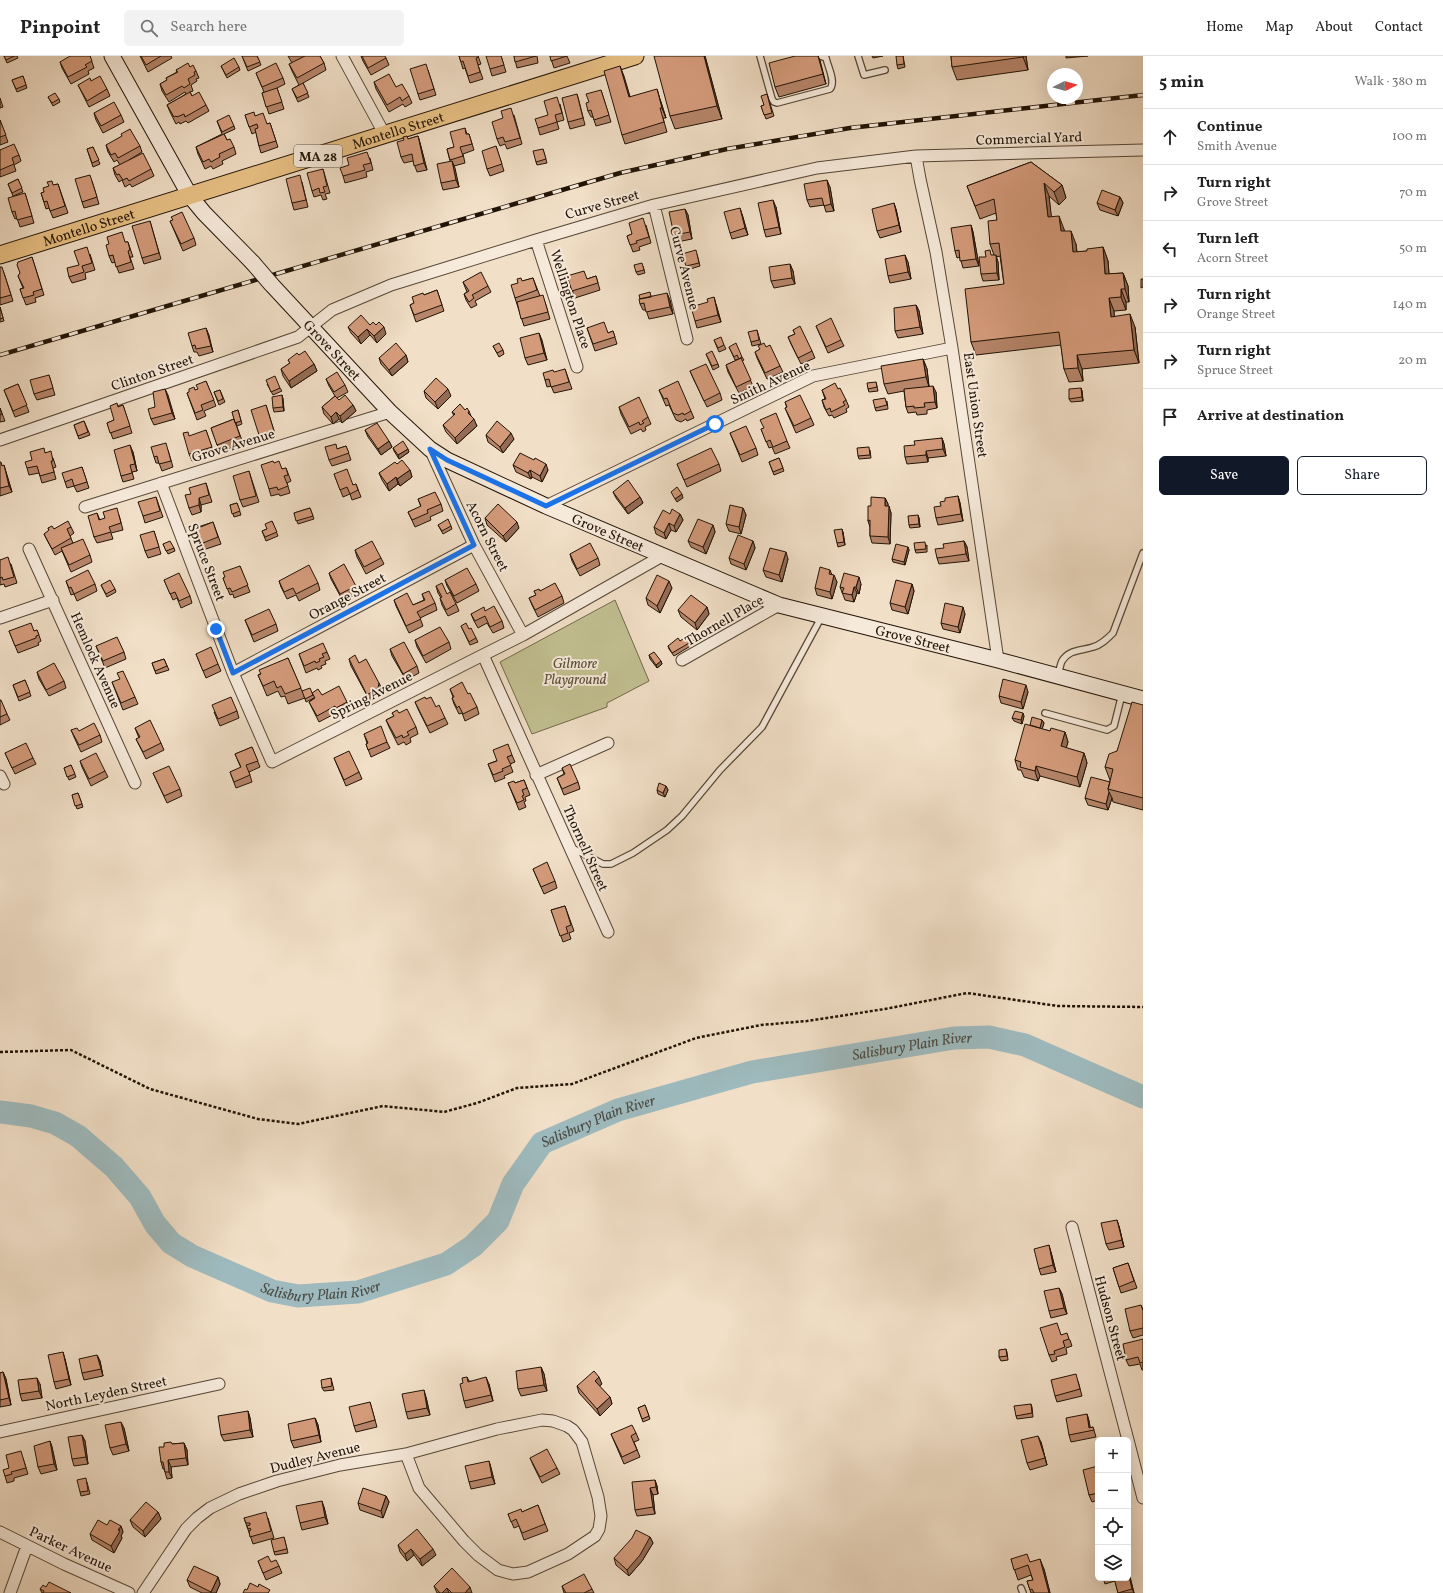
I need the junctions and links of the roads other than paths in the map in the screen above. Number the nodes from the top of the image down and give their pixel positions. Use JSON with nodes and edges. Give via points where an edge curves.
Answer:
{"nodes":[{"id":1,"x":112,"y":56,"type":"edge"},
{"id":2,"x":342,"y":56,"type":"edge"},
{"id":3,"x":760,"y":56,"type":"edge"},
{"id":4,"x":820,"y":56,"type":"edge"},
{"id":5,"x":858,"y":56,"type":"edge"},
{"id":6,"x":624,"y":57,"type":"edge"},
{"id":7,"x":885,"y":70,"type":"dead end"},
{"id":8,"x":385,"y":135,"type":"junction"},
{"id":9,"x":1143,"y":150,"type":"edge"},
{"id":10,"x":916,"y":156,"type":"junction"},
{"id":11,"x":190,"y":196,"type":"junction"},
{"id":12,"x":654,"y":205,"type":"junction"},
{"id":13,"x":536,"y":240,"type":"junction"},
{"id":14,"x":0,"y":255,"type":"edge"},
{"id":15,"x":311,"y":327,"type":"junction"},
{"id":16,"x":687,"y":338,"type":"dead end"},
{"id":17,"x":952,"y":348,"type":"junction"},
{"id":18,"x":577,"y":368,"type":"dead end"},
{"id":19,"x":390,"y":412,"type":"junction"},
{"id":20,"x":0,"y":440,"type":"edge"},
{"id":21,"x":430,"y":449,"type":"junction"},
{"id":22,"x":161,"y":483,"type":"junction"},
{"id":23,"x":546,"y":506,"type":"junction"},
{"id":24,"x":86,"y":507,"type":"dead end"},
{"id":25,"x":474,"y":545,"type":"junction"},
{"id":26,"x":29,"y":549,"type":"dead end"},
{"id":27,"x":1143,"y":553,"type":"edge"},
{"id":28,"x":662,"y":556,"type":"junction"},
{"id":29,"x":53,"y":600,"type":"junction"},
{"id":30,"x":779,"y":605,"type":"junction"},
{"id":31,"x":822,"y":616,"type":"junction"},
{"id":32,"x":0,"y":618,"type":"edge"},
{"id":33,"x":523,"y":635,"type":"junction"},
{"id":34,"x":483,"y":655,"type":"junction"},
{"id":35,"x":682,"y":660,"type":"dead end"},
{"id":36,"x":998,"y":660,"type":"junction"},
{"id":37,"x":233,"y":673,"type":"junction"},
{"id":38,"x":1058,"y":677,"type":"junction"},
{"id":39,"x":1122,"y":694,"type":"junction"},
{"id":40,"x":1143,"y":699,"type":"edge"},
{"id":41,"x":1045,"y":713,"type":"dead end"},
{"id":42,"x":608,"y":743,"type":"dead end"},
{"id":43,"x":272,"y":762,"type":"joint"},
{"id":44,"x":536,"y":775,"type":"junction"},
{"id":45,"x":135,"y":783,"type":"dead end"},
{"id":46,"x":570,"y":847,"type":"junction"},
{"id":47,"x":608,"y":932,"type":"dead end"},
{"id":48,"x":1072,"y":1227,"type":"dead end"},
{"id":49,"x":219,"y":1384,"type":"dead end"},
{"id":50,"x":0,"y":1432,"type":"edge"},
{"id":51,"x":1127,"y":1437,"type":"edge"},
{"id":52,"x":1131,"y":1452,"type":"edge"},
{"id":53,"x":406,"y":1454,"type":"junction"},
{"id":54,"x":1143,"y":1498,"type":"edge"},
{"id":55,"x":0,"y":1532,"type":"edge"},
{"id":56,"x":27,"y":1546,"type":"junction"},
{"id":57,"x":10,"y":1593,"type":"edge"},
{"id":58,"x":129,"y":1593,"type":"edge"},
{"id":59,"x":143,"y":1593,"type":"edge"}],
"edges":[{"from":1,"to":11,"type":"main road","name":"Grove Street"},
{"from":2,"to":8,"type":"street"},
{"from":3,"to":4,"type":"lane","via":[[772,98],[777,103],[830,89],[833,82],[826,58]]},
{"from":5,"to":7,"type":"lane","via":[[864,75]]},
{"from":6,"to":8,"type":"main road","name":"Montello Street","number":"MA 28"},
{"from":8,"to":11,"type":"main road","name":"Montello Street","number":"MA 28"},
{"from":9,"to":10,"type":"street","name":"Commercial Yard"},
{"from":10,"to":12,"type":"street","name":"Curve Street","via":[[817,168]]},
{"from":10,"to":17,"type":"street","name":"East Union Street"},
{"from":11,"to":14,"type":"main road","name":"Montello Street","number":"MA 28"},
{"from":11,"to":15,"type":"main road","name":"Grove Street","bridge":true},
{"from":12,"to":13,"type":"street","name":"Curve Street"},
{"from":12,"to":16,"type":"street","name":"Curve Avenue"},
{"from":13,"to":15,"type":"street","name":"Curve Street","via":[[391,285],[332,310]]},
{"from":13,"to":18,"type":"street","name":"Wellington Place"},
{"from":15,"to":19,"type":"main road","name":"Grove Street"},
{"from":15,"to":20,"type":"street","name":"Clinton Street","via":[[298,337],[272,347]]},
{"from":17,"to":23,"type":"street","name":"Smith Avenue","via":[[813,376]]},
{"from":17,"to":36,"type":"street","name":"East Union Street"},
{"from":19,"to":21,"type":"main road","name":"Grove Street"},
{"from":19,"to":22,"type":"street","name":"Grove Avenue"},
{"from":21,"to":23,"type":"main road","name":"Grove Street","via":[[447,460]]},
{"from":21,"to":25,"type":"street","name":"Acorn Street"},
{"from":22,"to":24,"type":"street","name":"Grove Avenue"},
{"from":22,"to":37,"type":"street","name":"Spruce Street"},
{"from":23,"to":28,"type":"main road","name":"Grove Street"},
{"from":25,"to":33,"type":"street","name":"Acorn Street"},
{"from":25,"to":37,"type":"street","name":"Orange Street"},
{"from":26,"to":29,"type":"street","name":"Hemlock Avenue"},
{"from":27,"to":38,"type":"lane","via":[[1113,633],[1092,647],[1070,653],[1063,661]]},
{"from":28,"to":30,"type":"main road","name":"Grove Street"},
{"from":28,"to":33,"type":"street","name":"Spring Avenue"},
{"from":29,"to":32,"type":"street"},
{"from":29,"to":45,"type":"street","name":"Hemlock Avenue"},
{"from":30,"to":31,"type":"main road","name":"Grove Street"},
{"from":30,"to":35,"type":"street","name":"Thornell Place"},
{"from":31,"to":36,"type":"main road","name":"Grove Street"},
{"from":31,"to":46,"type":"lane","via":[[762,728],[720,770],[667,830],[633,853],[611,864],[603,864]]},
{"from":33,"to":34,"type":"street","name":"Spring Avenue"},
{"from":34,"to":43,"type":"street","name":"Spring Avenue"},
{"from":34,"to":44,"type":"street"},
{"from":36,"to":38,"type":"main road","name":"Grove Street"},
{"from":37,"to":43,"type":"street","name":"Spruce Street"},
{"from":38,"to":39,"type":"main road","name":"Grove Street"},
{"from":39,"to":40,"type":"main road","name":"Grove Street"},
{"from":39,"to":41,"type":"lane","via":[[1114,726],[1107,730]]},
{"from":42,"to":44,"type":"street"},
{"from":44,"to":46,"type":"street","name":"Thornell Street"},
{"from":46,"to":47,"type":"street","name":"Thornell Street"},
{"from":48,"to":51,"type":"street","name":"Hudson Street"},
{"from":49,"to":50,"type":"street","name":"North Leyden Street"},
{"from":52,"to":54,"type":"street","name":"Hudson Street"},
{"from":53,"to":53,"type":"street","name":"Dudley Avenue","via":[[497,1429],[537,1421],[560,1423],[573,1430],[582,1442],[598,1497],[601,1523],[599,1529],[595,1536],[568,1554],[528,1572],[520,1574],[494,1568],[464,1541],[419,1488]]},
{"from":53,"to":59,"type":"street","name":"Dudley Avenue","via":[[340,1465],[258,1486],[224,1500],[197,1518],[186,1529]]},
{"from":55,"to":56,"type":"street","name":"Parker Avenue"},
{"from":56,"to":57,"type":"street"},
{"from":56,"to":58,"type":"street","name":"Parker Avenue"}]}
